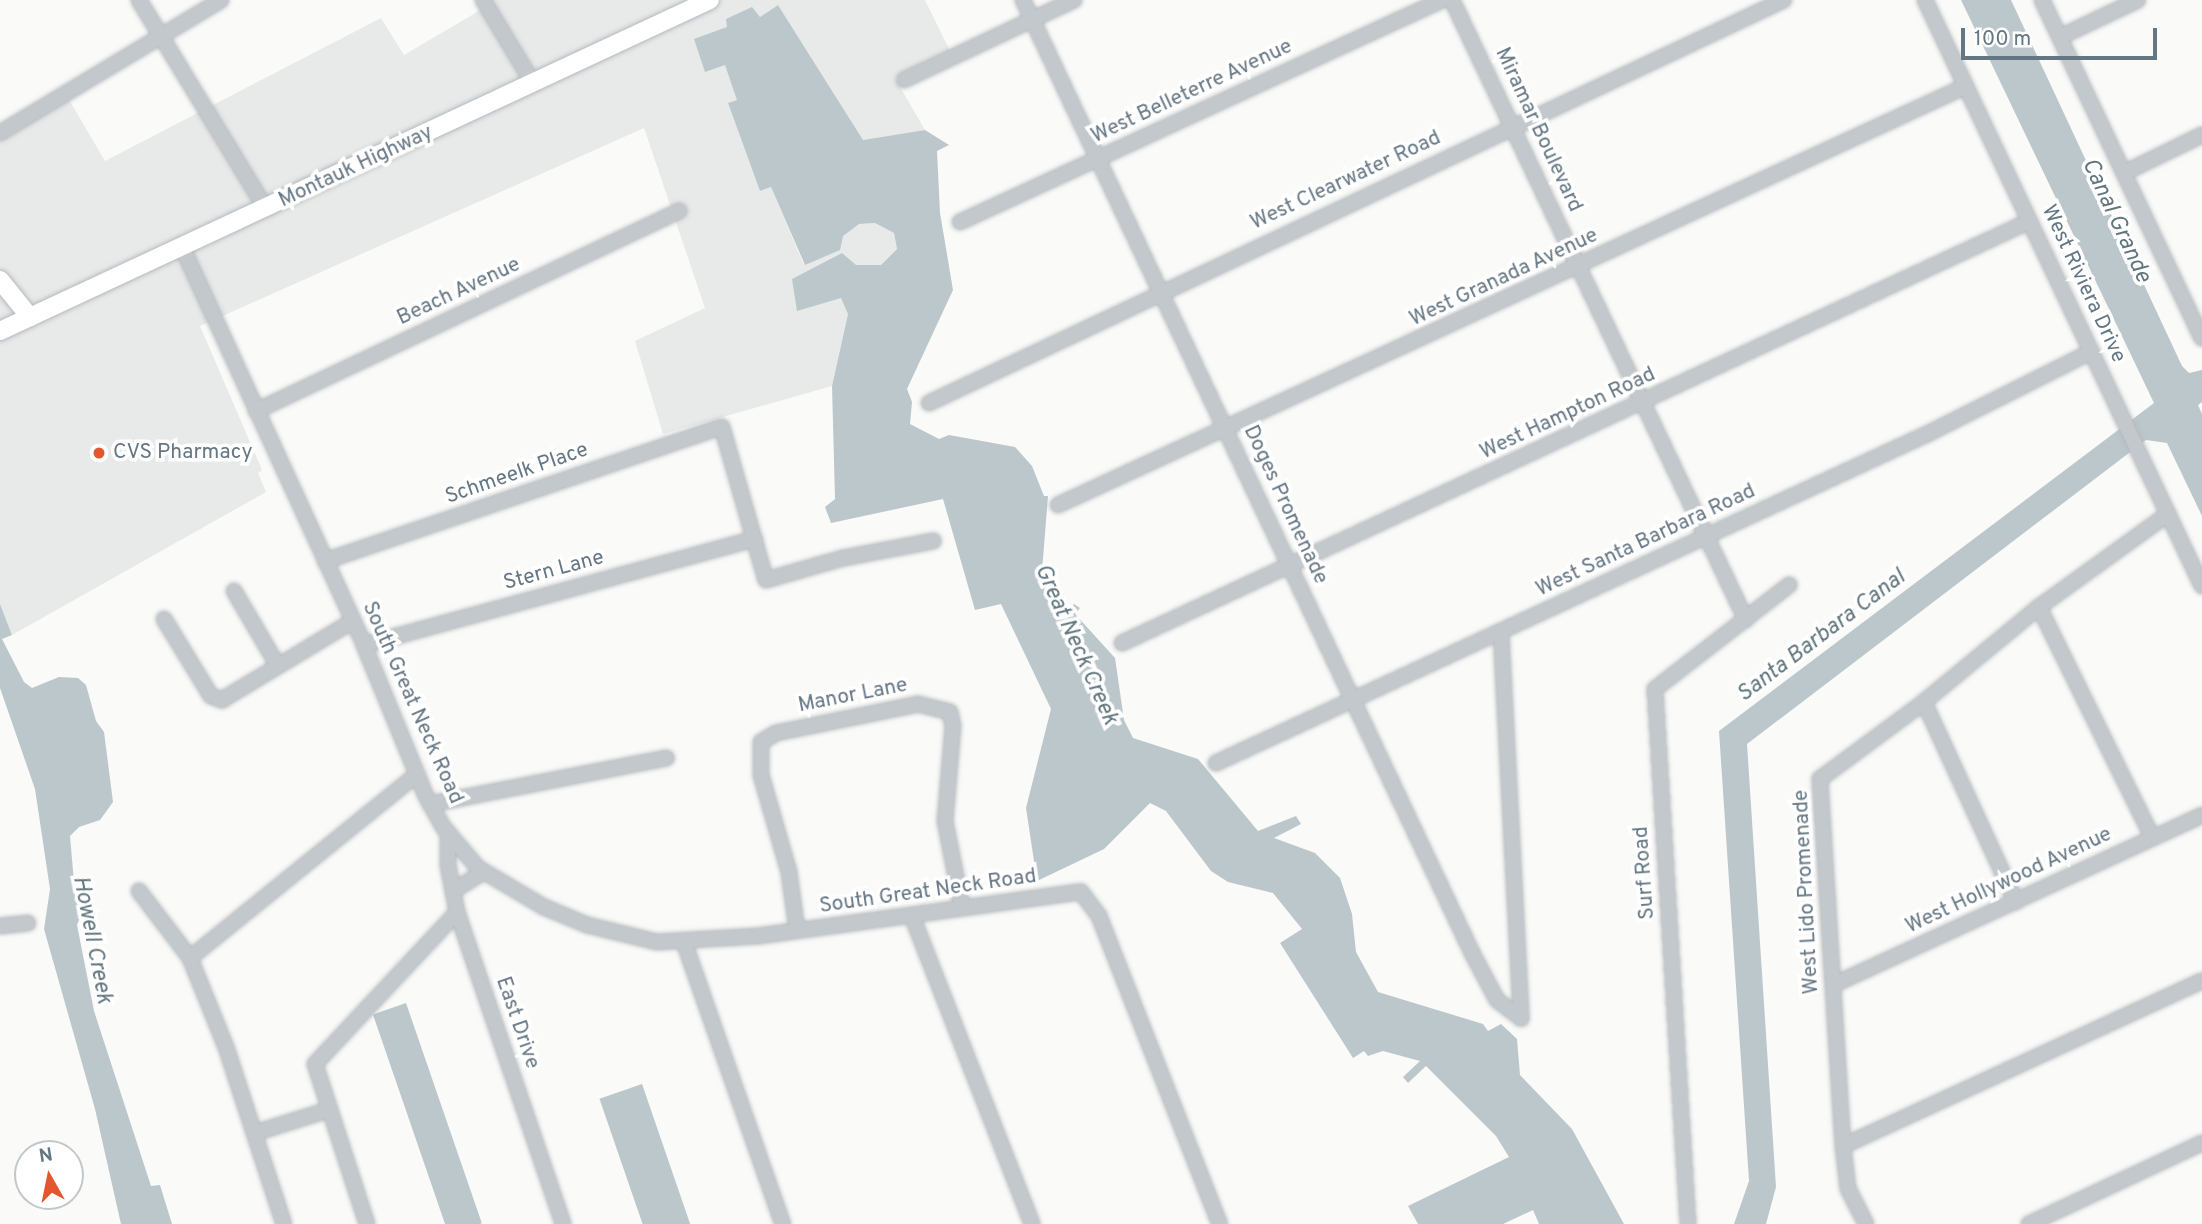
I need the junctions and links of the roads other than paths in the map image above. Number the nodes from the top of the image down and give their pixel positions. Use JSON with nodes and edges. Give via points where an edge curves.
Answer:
{"nodes":[{"id":1,"x":139,"y":0,"type":"edge"},
{"id":2,"x":221,"y":0,"type":"edge"},
{"id":3,"x":483,"y":0,"type":"edge"},
{"id":4,"x":710,"y":0,"type":"edge"},
{"id":5,"x":1023,"y":0,"type":"edge"},
{"id":6,"x":1074,"y":0,"type":"edge"},
{"id":7,"x":1442,"y":0,"type":"edge"},
{"id":8,"x":1452,"y":0,"type":"edge"},
{"id":9,"x":1784,"y":0,"type":"edge"},
{"id":10,"x":1925,"y":0,"type":"edge"},
{"id":11,"x":2042,"y":0,"type":"edge"},
{"id":12,"x":2138,"y":0,"type":"edge"},
{"id":13,"x":1032,"y":20,"type":"junction"},
{"id":14,"x":161,"y":36,"type":"junction"},
{"id":15,"x":2060,"y":37,"type":"junction"},
{"id":16,"x":904,"y":80,"type":"dead end"},
{"id":17,"x":533,"y":83,"type":"junction"},
{"id":18,"x":1966,"y":86,"type":"junction"},
{"id":19,"x":1512,"y":127,"type":"junction"},
{"id":20,"x":0,"y":133,"type":"edge"},
{"id":21,"x":2202,"y":135,"type":"edge"},
{"id":22,"x":1099,"y":158,"type":"junction"},
{"id":23,"x":2124,"y":173,"type":"junction"},
{"id":24,"x":266,"y":209,"type":"junction"},
{"id":25,"x":679,"y":211,"type":"dead end"},
{"id":26,"x":2030,"y":220,"type":"junction"},
{"id":27,"x":960,"y":222,"type":"dead end"},
{"id":28,"x":183,"y":248,"type":"junction"},
{"id":29,"x":1579,"y":266,"type":"junction"},
{"id":30,"x":0,"y":280,"type":"edge"},
{"id":31,"x":1159,"y":291,"type":"junction"},
{"id":32,"x":2202,"y":300,"type":"edge"},
{"id":33,"x":2188,"y":307,"type":"junction"},
{"id":34,"x":30,"y":317,"type":"junction"},
{"id":35,"x":0,"y":331,"type":"edge"},
{"id":36,"x":2202,"y":338,"type":"edge"},
{"id":37,"x":2091,"y":352,"type":"junction"},
{"id":38,"x":1643,"y":402,"type":"junction"},
{"id":39,"x":929,"y":403,"type":"dead end"},
{"id":40,"x":257,"y":411,"type":"junction"},
{"id":41,"x":1227,"y":430,"type":"junction"},
{"id":42,"x":1058,"y":505,"type":"dead end"},
{"id":43,"x":2168,"y":514,"type":"junction"},
{"id":44,"x":1707,"y":536,"type":"junction"},
{"id":45,"x":755,"y":539,"type":"junction"},
{"id":46,"x":933,"y":541,"type":"dead end"},
{"id":47,"x":325,"y":561,"type":"junction"},
{"id":48,"x":1290,"y":566,"type":"junction"},
{"id":49,"x":1789,"y":585,"type":"dead end"},
{"id":50,"x":2202,"y":586,"type":"edge"},
{"id":51,"x":234,"y":591,"type":"dead end"},
{"id":52,"x":2039,"y":607,"type":"junction"},
{"id":53,"x":164,"y":619,"type":"dead end"},
{"id":54,"x":1746,"y":620,"type":"junction"},
{"id":55,"x":353,"y":621,"type":"junction"},
{"id":56,"x":1501,"y":632,"type":"junction"},
{"id":57,"x":1122,"y":643,"type":"dead end"},
{"id":58,"x":364,"y":645,"type":"junction"},
{"id":59,"x":278,"y":666,"type":"junction"},
{"id":60,"x":1354,"y":700,"type":"junction"},
{"id":61,"x":1924,"y":702,"type":"junction"},
{"id":62,"x":667,"y":758,"type":"dead end"},
{"id":63,"x":1216,"y":763,"type":"dead end"},
{"id":64,"x":417,"y":774,"type":"junction"},
{"id":65,"x":430,"y":804,"type":"junction"},
{"id":66,"x":2202,"y":814,"type":"edge"},
{"id":67,"x":447,"y":832,"type":"junction"},
{"id":68,"x":2152,"y":837,"type":"junction"},
{"id":69,"x":484,"y":872,"type":"junction"},
{"id":70,"x":139,"y":891,"type":"dead end"},
{"id":71,"x":453,"y":891,"type":"junction"},
{"id":72,"x":2015,"y":902,"type":"junction"},
{"id":73,"x":962,"y":907,"type":"junction"},
{"id":74,"x":457,"y":912,"type":"junction"},
{"id":75,"x":912,"y":916,"type":"junction"},
{"id":76,"x":27,"y":923,"type":"dead end"},
{"id":77,"x":0,"y":926,"type":"edge"},
{"id":78,"x":797,"y":930,"type":"junction"},
{"id":79,"x":684,"y":942,"type":"junction"},
{"id":80,"x":190,"y":958,"type":"junction"},
{"id":81,"x":2202,"y":981,"type":"edge"},
{"id":82,"x":1833,"y":985,"type":"junction"},
{"id":83,"x":328,"y":1110,"type":"junction"},
{"id":84,"x":256,"y":1133,"type":"junction"},
{"id":85,"x":2202,"y":1143,"type":"edge"},
{"id":86,"x":1843,"y":1146,"type":"junction"},
{"id":87,"x":284,"y":1224,"type":"edge"},
{"id":88,"x":367,"y":1224,"type":"edge"},
{"id":89,"x":563,"y":1224,"type":"edge"},
{"id":90,"x":783,"y":1224,"type":"edge"},
{"id":91,"x":1032,"y":1224,"type":"edge"},
{"id":92,"x":1220,"y":1224,"type":"edge"},
{"id":93,"x":1688,"y":1224,"type":"edge"},
{"id":94,"x":1866,"y":1224,"type":"edge"},
{"id":95,"x":2029,"y":1224,"type":"edge"}],
"edges":[{"from":1,"to":14,"type":"street"},
{"from":2,"to":14,"type":"street"},
{"from":3,"to":17,"type":"street"},
{"from":4,"to":17,"type":"main road","name":"Montauk Highway"},
{"from":5,"to":13,"type":"street","name":"Doges Promenade"},
{"from":6,"to":13,"type":"street"},
{"from":7,"to":22,"type":"street","name":"West Belleterre Avenue"},
{"from":8,"to":19,"type":"street","name":"Miramar Boulevard"},
{"from":9,"to":19,"type":"street","name":"West Clearwater Road"},
{"from":10,"to":18,"type":"street","name":"West Riviera Drive"},
{"from":11,"to":15,"type":"street"},
{"from":12,"to":15,"type":"street"},
{"from":13,"to":16,"type":"street"},
{"from":13,"to":22,"type":"street","name":"Doges Promenade"},
{"from":14,"to":20,"type":"street"},
{"from":14,"to":24,"type":"street"},
{"from":15,"to":23,"type":"street"},
{"from":17,"to":24,"type":"main road","name":"Montauk Highway"},
{"from":18,"to":26,"type":"street","name":"West Riviera Drive"},
{"from":18,"to":29,"type":"street","name":"West Granada Avenue"},
{"from":19,"to":29,"type":"street","name":"Miramar Boulevard"},
{"from":19,"to":31,"type":"street","name":"West Clearwater Road"},
{"from":21,"to":23,"type":"street"},
{"from":22,"to":27,"type":"street","name":"West Belleterre Avenue"},
{"from":22,"to":31,"type":"street","name":"Doges Promenade"},
{"from":23,"to":33,"type":"street"},
{"from":24,"to":28,"type":"main road","name":"Montauk Highway"},
{"from":25,"to":40,"type":"street","name":"Beach Avenue"},
{"from":26,"to":37,"type":"street","name":"West Riviera Drive"},
{"from":26,"to":38,"type":"street","name":"West Hampton Road"},
{"from":28,"to":34,"type":"main road","name":"Montauk Highway"},
{"from":28,"to":40,"type":"street","name":"South Great Neck Road"},
{"from":29,"to":38,"type":"street","name":"Miramar Boulevard"},
{"from":29,"to":41,"type":"street","name":"West Granada Avenue"},
{"from":30,"to":34,"type":"main road"},
{"from":31,"to":39,"type":"street","name":"West Clearwater Road"},
{"from":31,"to":41,"type":"street","name":"Doges Promenade"},
{"from":32,"to":33,"type":"street"},
{"from":33,"to":36,"type":"street"},
{"from":34,"to":35,"type":"main road","name":"Montauk Highway"},
{"from":37,"to":43,"type":"street","name":"West Riviera Drive"},
{"from":37,"to":44,"type":"street","name":"West Santa Barbara Road"},
{"from":38,"to":44,"type":"street","name":"Miramar Boulevard"},
{"from":38,"to":48,"type":"street","name":"West Hampton Road"},
{"from":40,"to":47,"type":"street","name":"South Great Neck Road"},
{"from":41,"to":42,"type":"street","name":"West Granada Avenue"},
{"from":41,"to":48,"type":"street","name":"Doges Promenade"},
{"from":43,"to":50,"type":"street","name":"West Riviera Drive"},
{"from":43,"to":52,"type":"street","name":"West Lido Promenade"},
{"from":44,"to":54,"type":"street","name":"Miramar Boulevard"},
{"from":44,"to":56,"type":"street","name":"West Santa Barbara Road"},
{"from":45,"to":46,"type":"street","via":[[766,580],[843,558]]},
{"from":45,"to":47,"type":"street","name":"Schmeelk Place","via":[[722,427]]},
{"from":45,"to":58,"type":"street","name":"Stern Lane"},
{"from":47,"to":55,"type":"street","name":"South Great Neck Road"},
{"from":48,"to":57,"type":"street","name":"West Hampton Road"},
{"from":48,"to":60,"type":"street","name":"Doges Promenade"},
{"from":49,"to":54,"type":"street","name":"Surf Road"},
{"from":51,"to":59,"type":"street"},
{"from":52,"to":61,"type":"street","name":"West Lido Promenade"},
{"from":52,"to":68,"type":"street"},
{"from":53,"to":59,"type":"street","via":[[211,696],[222,699]]},
{"from":54,"to":93,"type":"street","name":"Surf Road","via":[[1655,689]]},
{"from":55,"to":58,"type":"street","name":"South Great Neck Road"},
{"from":55,"to":59,"type":"street"},
{"from":56,"to":60,"type":"street","name":"West Santa Barbara Road"},
{"from":56,"to":60,"type":"street","name":"Doges Promenade","via":[[1521,1018],[1497,1000],[1472,953]]},
{"from":58,"to":64,"type":"street","name":"South Great Neck Road"},
{"from":60,"to":63,"type":"street","name":"West Santa Barbara Road"},
{"from":61,"to":72,"type":"street"},
{"from":61,"to":82,"type":"street","name":"West Lido Promenade","via":[[1820,779]]},
{"from":62,"to":65,"type":"street"},
{"from":64,"to":65,"type":"street","name":"South Great Neck Road"},
{"from":64,"to":80,"type":"street"},
{"from":65,"to":67,"type":"street","name":"South Great Neck Road"},
{"from":66,"to":68,"type":"street","name":"West Hollywood Avenue"},
{"from":67,"to":69,"type":"street","name":"South Great Neck Road"},
{"from":67,"to":71,"type":"street","name":"East Drive"},
{"from":68,"to":72,"type":"street","name":"West Hollywood Avenue"},
{"from":69,"to":71,"type":"street"},
{"from":69,"to":79,"type":"street","name":"South Great Neck Road","via":[[544,907],[587,925],[657,942]]},
{"from":70,"to":80,"type":"street"},
{"from":71,"to":74,"type":"street","name":"East Drive"},
{"from":72,"to":82,"type":"street","name":"West Hollywood Avenue"},
{"from":73,"to":75,"type":"street","name":"South Great Neck Road"},
{"from":73,"to":78,"type":"street","name":"Manor Lane","via":[[945,821],[953,726],[950,712],[918,704],[776,733],[761,742],[761,775],[789,872]]},
{"from":73,"to":92,"type":"street","name":"South Great Neck Road","via":[[1081,892],[1099,916]]},
{"from":74,"to":83,"type":"street","via":[[315,1064]]},
{"from":74,"to":89,"type":"street","name":"East Drive"},
{"from":75,"to":78,"type":"street","name":"South Great Neck Road"},
{"from":75,"to":91,"type":"street"},
{"from":76,"to":77,"type":"street"},
{"from":78,"to":79,"type":"street","name":"South Great Neck Road"},
{"from":79,"to":90,"type":"street"},
{"from":80,"to":84,"type":"street"},
{"from":81,"to":86,"type":"street"},
{"from":82,"to":86,"type":"street","name":"West Lido Promenade"},
{"from":83,"to":84,"type":"street"},
{"from":83,"to":88,"type":"street"},
{"from":84,"to":87,"type":"street"},
{"from":85,"to":95,"type":"street"},
{"from":86,"to":94,"type":"street","name":"West Lido Promenade","via":[[1848,1189]]}]}
